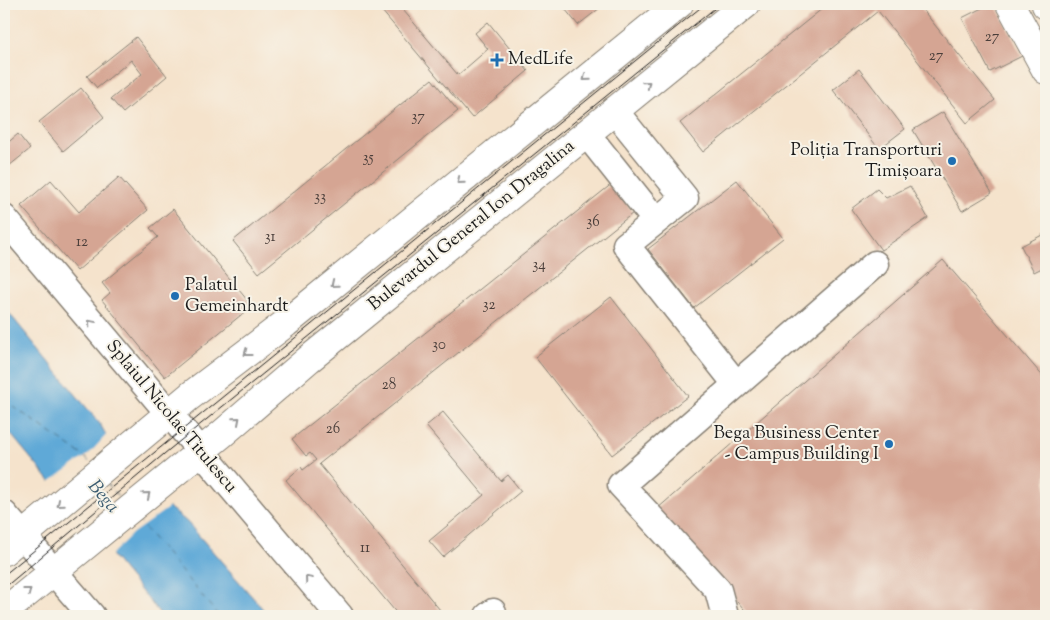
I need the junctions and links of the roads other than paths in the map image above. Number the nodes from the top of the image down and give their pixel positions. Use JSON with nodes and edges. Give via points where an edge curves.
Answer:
{"nodes":[{"id":1,"x":679,"y":4,"type":"edge"},
{"id":2,"x":746,"y":4,"type":"edge"},
{"id":3,"x":1010,"y":4,"type":"edge"},
{"id":4,"x":1046,"y":70,"type":"edge"},
{"id":5,"x":614,"y":110,"type":"junction"},
{"id":6,"x":586,"y":133,"type":"junction"},
{"id":7,"x":4,"y":218,"type":"edge"},
{"id":8,"x":656,"y":221,"type":"junction"},
{"id":9,"x":875,"y":264,"type":"dead end"},
{"id":10,"x":736,"y":384,"type":"junction"},
{"id":11,"x":159,"y":421,"type":"junction"},
{"id":12,"x":192,"y":458,"type":"junction"},
{"id":13,"x":4,"y":514,"type":"edge"},
{"id":14,"x":21,"y":536,"type":"edge"},
{"id":15,"x":62,"y":566,"type":"junction"},
{"id":16,"x":4,"y":612,"type":"edge"},
{"id":17,"x":92,"y":616,"type":"edge"},
{"id":18,"x":340,"y":616,"type":"edge"},
{"id":19,"x":725,"y":616,"type":"edge"}],
"edges":[{"from":1,"to":11,"type":"main road","one_way":true,"via":[[286,323]]},
{"from":5,"to":2,"type":"main road","name":"Bulevardul General Ion Dragalina","one_way":true},
{"from":3,"to":4,"type":"main road"},
{"from":5,"to":6,"type":"main road","name":"Bulevardul General Ion Dragalina"},
{"from":5,"to":8,"type":"street","via":[[684,198]]},
{"from":6,"to":8,"type":"street"},
{"from":12,"to":6,"type":"main road","name":"Bulevardul General Ion Dragalina","one_way":true,"via":[[308,359]]},
{"from":11,"to":7,"type":"street","name":"Splaiul Nicolae Titulescu","one_way":true},
{"from":8,"to":10,"type":"street","via":[[626,244]]},
{"from":9,"to":10,"type":"street"},
{"from":10,"to":19,"type":"street","via":[[620,485],[718,590]]},
{"from":11,"to":12,"type":"street","name":"Splaiul Nicolae Titulescu"},
{"from":11,"to":14,"type":"main road","one_way":true},
{"from":15,"to":12,"type":"main road","name":"Bulevardul General Ion Dragalina","one_way":true},
{"from":18,"to":12,"type":"street","name":"Splaiul Nicolae Titulescu","one_way":true},
{"from":13,"to":14,"type":"street"},
{"from":14,"to":15,"type":"street"},
{"from":16,"to":15,"type":"main road","one_way":true},
{"from":15,"to":17,"type":"street"}]}
